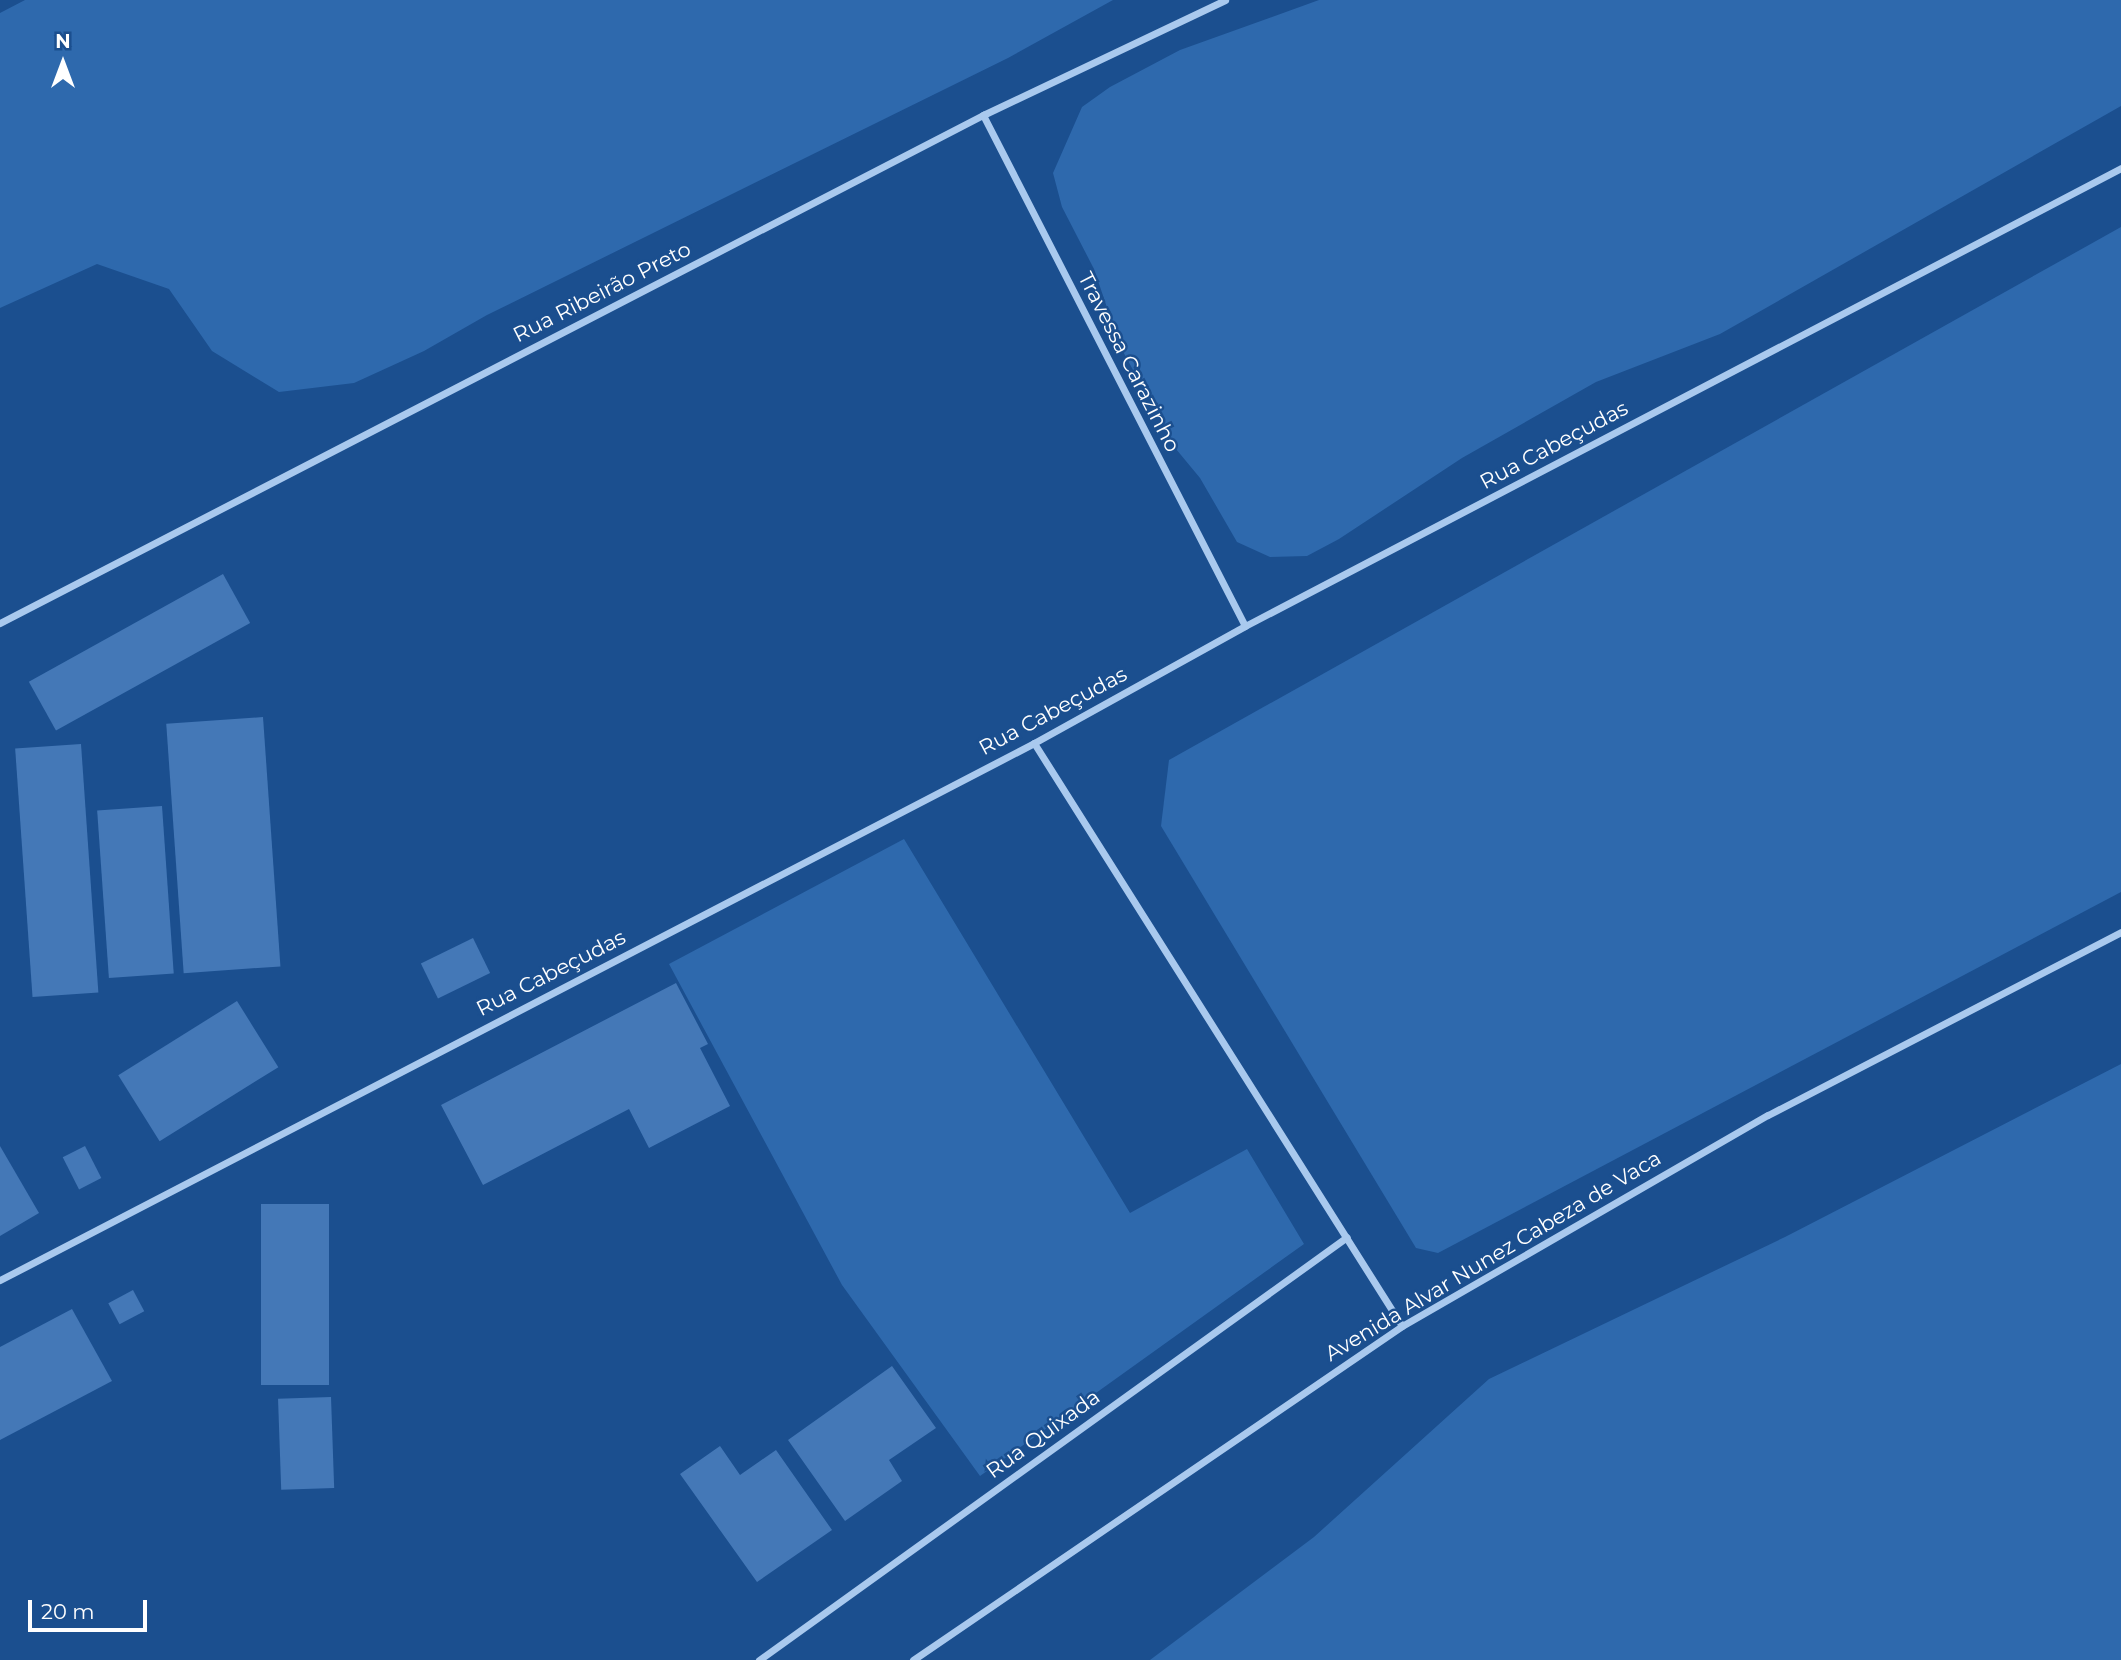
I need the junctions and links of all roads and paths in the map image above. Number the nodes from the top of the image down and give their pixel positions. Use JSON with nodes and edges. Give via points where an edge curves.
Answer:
{"nodes":[{"id":1,"x":1225,"y":0,"type":"edge"},
{"id":2,"x":983,"y":115,"type":"junction"},
{"id":3,"x":2121,"y":169,"type":"edge"},
{"id":4,"x":0,"y":623,"type":"edge"},
{"id":5,"x":1245,"y":626,"type":"junction"},
{"id":6,"x":1034,"y":743,"type":"junction"},
{"id":7,"x":2121,"y":932,"type":"edge"},
{"id":8,"x":1347,"y":1237,"type":"junction"},
{"id":9,"x":0,"y":1280,"type":"edge"},
{"id":10,"x":1402,"y":1326,"type":"junction"},
{"id":11,"x":759,"y":1660,"type":"edge"},
{"id":12,"x":913,"y":1660,"type":"edge"}],
"edges":[{"from":1,"to":2,"type":"street","name":"Rua Ribeirão Preto"},
{"from":2,"to":4,"type":"street","name":"Rua Ribeirão Preto"},
{"from":2,"to":5,"type":"street","name":"Travessa Carazinho"},
{"from":3,"to":5,"type":"street","name":"Rua Cabeçudas"},
{"from":5,"to":6,"type":"street","name":"Rua Cabeçudas"},
{"from":6,"to":8,"type":"street"},
{"from":6,"to":9,"type":"street","name":"Rua Cabeçudas"},
{"from":7,"to":10,"type":"street","name":"Avenida Alvar Nunez Cabeza de Vaca","via":[[1768,1115]]},
{"from":8,"to":10,"type":"street"},
{"from":8,"to":11,"type":"street","name":"Rua Quixada"},
{"from":10,"to":12,"type":"street","name":"Avenida Alvar Nunez Cabeza de Vaca"}]}
